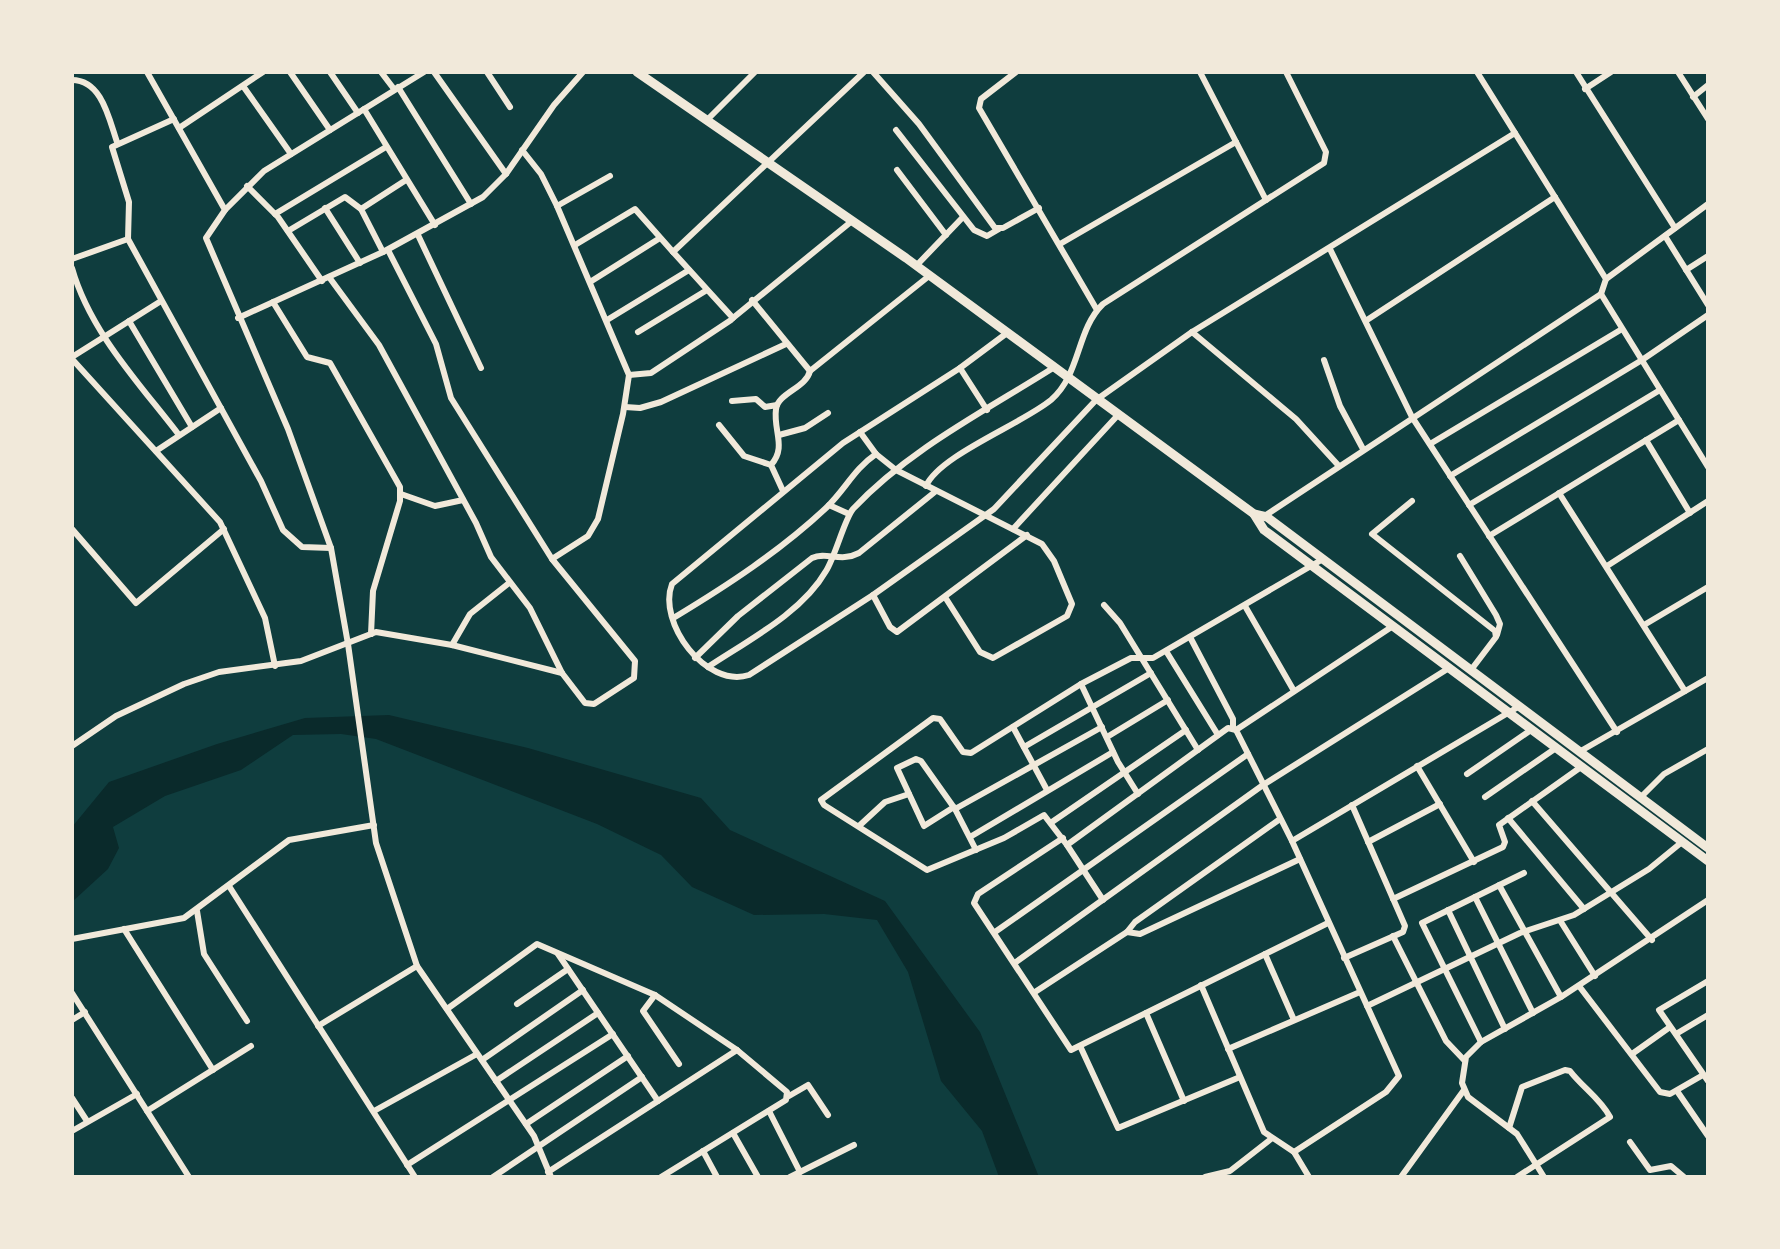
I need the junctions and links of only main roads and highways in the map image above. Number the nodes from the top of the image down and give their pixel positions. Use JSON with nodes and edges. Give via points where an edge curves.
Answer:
{"nodes":[{"id":1,"x":637,"y":72,"type":"edge"},
{"id":2,"x":1259,"y":518,"type":"junction"},
{"id":3,"x":1708,"y":848,"type":"edge"},
{"id":4,"x":1708,"y":861,"type":"edge"}],
"edges":[{"from":1,"to":2,"type":"highway","via":[[916,266]]},
{"from":2,"to":3,"type":"highway","via":[[1323,559]]},
{"from":2,"to":4,"type":"highway","via":[[1314,567]]}]}
